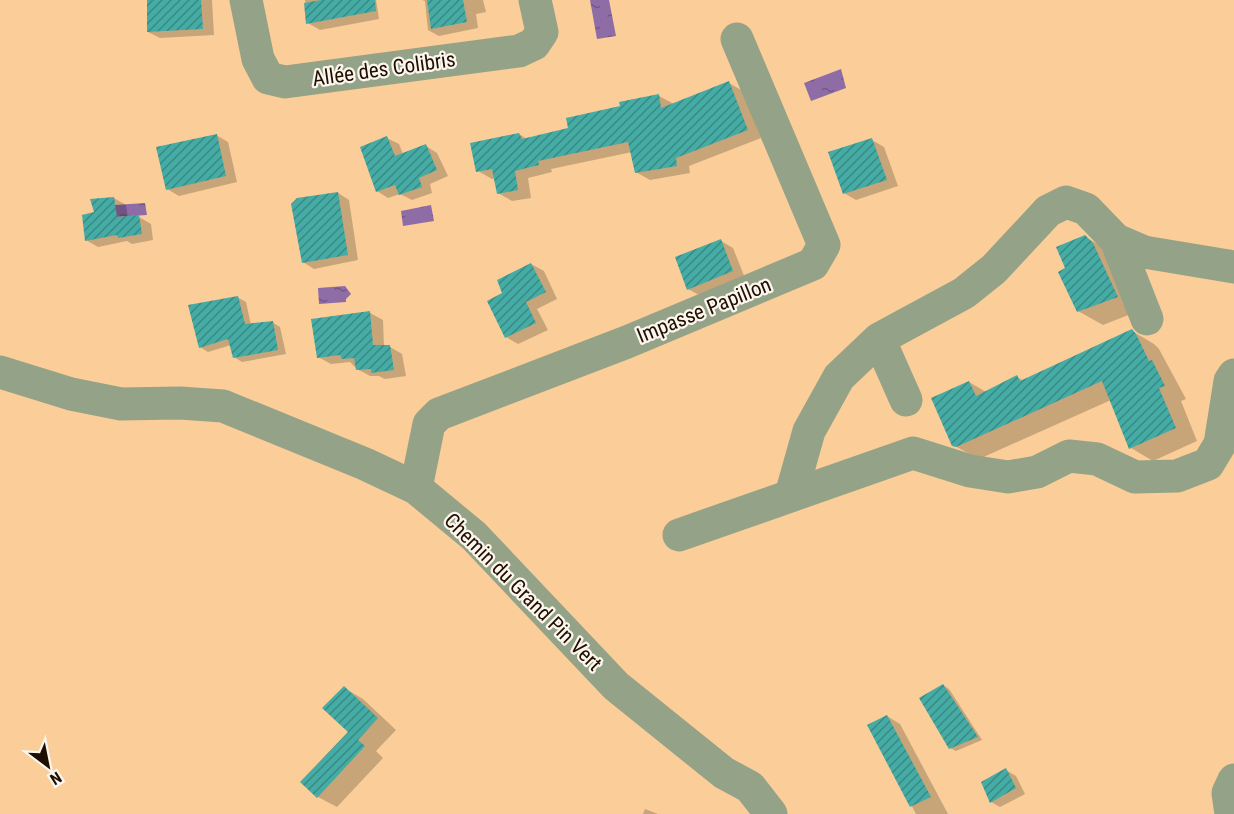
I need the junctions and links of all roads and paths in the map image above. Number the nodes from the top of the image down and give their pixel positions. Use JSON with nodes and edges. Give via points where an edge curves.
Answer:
{"nodes":[{"id":1,"x":246,"y":0,"type":"edge"},
{"id":2,"x":535,"y":0,"type":"edge"},
{"id":3,"x":737,"y":39,"type":"dead end"},
{"id":4,"x":1116,"y":240,"type":"junction"},
{"id":5,"x":1234,"y":267,"type":"edge"},
{"id":6,"x":1147,"y":319,"type":"dead end"},
{"id":7,"x":879,"y":339,"type":"junction"},
{"id":8,"x":0,"y":372,"type":"edge"},
{"id":9,"x":1234,"y":375,"type":"edge"},
{"id":10,"x":906,"y":400,"type":"dead end"},
{"id":11,"x":416,"y":488,"type":"junction"},
{"id":12,"x":791,"y":495,"type":"junction"},
{"id":13,"x":679,"y":536,"type":"dead end"},
{"id":14,"x":1234,"y":780,"type":"edge"},
{"id":15,"x":771,"y":814,"type":"edge"},
{"id":16,"x":1231,"y":814,"type":"edge"}],
"edges":[{"from":1,"to":2,"type":"street","name":"Allée des Colibris","via":[[258,59],[268,78],[285,82],[519,51],[534,44],[542,32]]},
{"from":3,"to":11,"type":"street","name":"Impasse Papillon","via":[[824,245],[813,264],[627,342],[439,414],[429,424]]},
{"from":4,"to":5,"type":"street","via":[[1144,252]]},
{"from":4,"to":6,"type":"street"},
{"from":4,"to":7,"type":"street","via":[[1086,208],[1066,202],[1048,211],[994,269],[964,293]]},
{"from":7,"to":10,"type":"street"},
{"from":7,"to":12,"type":"street","via":[[839,377],[809,431]]},
{"from":8,"to":11,"type":"street","name":"Chemin du Grand Pin Vert","via":[[71,394],[121,404],[223,406]]},
{"from":9,"to":12,"type":"street","via":[[1220,444],[1208,464],[1177,476],[1135,477],[1097,459],[1069,456],[1037,472],[1008,477],[970,471],[913,453]]},
{"from":11,"to":15,"type":"street","name":"Chemin du Grand Pin Vert","via":[[474,536],[616,686],[724,773],[750,787]]},
{"from":12,"to":13,"type":"street"},
{"from":14,"to":16,"type":"street","via":[[1228,793]]}]}
